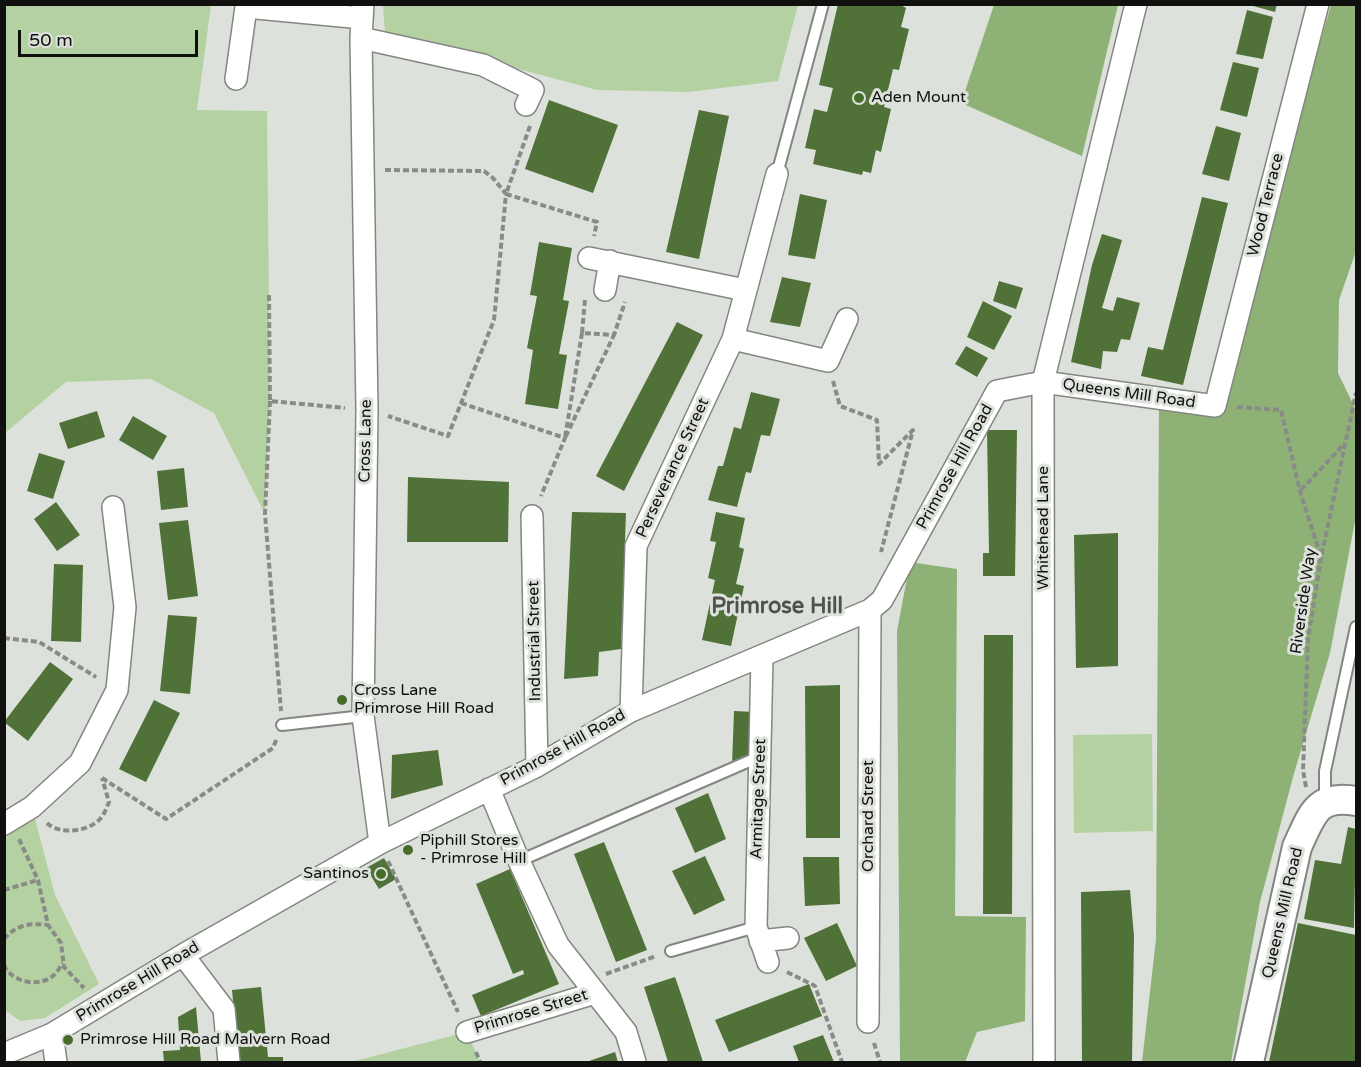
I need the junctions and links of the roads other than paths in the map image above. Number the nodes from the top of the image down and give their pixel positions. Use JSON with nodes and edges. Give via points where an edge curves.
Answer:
{"nodes":[{"id":1,"x":823,"y":4,"type":"edge"},
{"id":2,"x":1136,"y":4,"type":"edge"},
{"id":3,"x":1318,"y":4,"type":"edge"},
{"id":4,"x":362,"y":20,"type":"edge"},
{"id":5,"x":236,"y":79,"type":"dead end"},
{"id":6,"x":526,"y":105,"type":"road end"},
{"id":7,"x":777,"y":174,"type":"joint"},
{"id":8,"x":589,"y":258,"type":"dead end"},
{"id":9,"x":610,"y":261,"type":"junction"},
{"id":10,"x":605,"y":290,"type":"dead end"},
{"id":11,"x":746,"y":290,"type":"junction"},
{"id":12,"x":847,"y":319,"type":"dead end"},
{"id":13,"x":733,"y":339,"type":"junction"},
{"id":14,"x":1043,"y":382,"type":"junction"},
{"id":15,"x":1215,"y":406,"type":"joint"},
{"id":16,"x":113,"y":507,"type":"dead end"},
{"id":17,"x":532,"y":516,"type":"road end"},
{"id":18,"x":870,"y":610,"type":"junction"},
{"id":19,"x":1356,"y":627,"type":"edge"},
{"id":20,"x":762,"y":657,"type":"junction"},
{"id":21,"x":631,"y":711,"type":"junction"},
{"id":22,"x":363,"y":716,"type":"junction"},
{"id":23,"x":282,"y":726,"type":"road end"},
{"id":24,"x":760,"y":756,"type":"junction"},
{"id":25,"x":537,"y":766,"type":"junction"},
{"id":26,"x":489,"y":789,"type":"junction"},
{"id":27,"x":1356,"y":801,"type":"edge"},
{"id":28,"x":1319,"y":808,"type":"junction"},
{"id":29,"x":8,"y":823,"type":"edge"},
{"id":30,"x":380,"y":843,"type":"junction"},
{"id":31,"x":519,"y":861,"type":"junction"},
{"id":32,"x":758,"y":934,"type":"junction"},
{"id":33,"x":788,"y":938,"type":"dead end"},
{"id":34,"x":671,"y":951,"type":"road end"},
{"id":35,"x":183,"y":955,"type":"junction"},
{"id":36,"x":768,"y":962,"type":"road end"},
{"id":37,"x":592,"y":987,"type":"junction"},
{"id":38,"x":868,"y":1022,"type":"dead end"},
{"id":39,"x":467,"y":1032,"type":"road end"},
{"id":40,"x":52,"y":1034,"type":"junction"},
{"id":41,"x":4,"y":1053,"type":"edge"},
{"id":42,"x":56,"y":1062,"type":"edge"},
{"id":43,"x":229,"y":1062,"type":"edge"},
{"id":44,"x":635,"y":1062,"type":"edge"},
{"id":45,"x":1044,"y":1062,"type":"edge"},
{"id":46,"x":1249,"y":1062,"type":"edge"}],
"edges":[{"from":1,"to":7,"type":"lane","name":"Perseverance Street"},
{"from":2,"to":14,"type":"street","name":"Whitehead Lane"},
{"from":3,"to":15,"type":"street","name":"Wood Terrace"},
{"from":4,"to":5,"type":"street","via":[[246,7]]},
{"from":4,"to":6,"type":"street","via":[[483,65],[533,90]]},
{"from":4,"to":22,"type":"street","name":"Cross Lane","via":[[367,410]]},
{"from":7,"to":11,"type":"street","name":"Perseverance Street"},
{"from":8,"to":9,"type":"street"},
{"from":9,"to":10,"type":"street"},
{"from":9,"to":11,"type":"street"},
{"from":11,"to":13,"type":"street","name":"Perseverance Street"},
{"from":12,"to":13,"type":"street","via":[[828,361]]},
{"from":13,"to":21,"type":"street","name":"Perseverance Street","via":[[636,546]]},
{"from":14,"to":15,"type":"street","name":"Queens Mill Road"},
{"from":14,"to":18,"type":"street","name":"Primrose Hill Road","via":[[998,391],[882,600]]},
{"from":14,"to":45,"type":"street","name":"Whitehead Lane"},
{"from":16,"to":29,"type":"street","via":[[125,607],[117,690],[80,763],[32,807]]},
{"from":17,"to":25,"type":"street","name":"Industrial Street"},
{"from":18,"to":20,"type":"street","name":"Primrose Hill Road"},
{"from":18,"to":38,"type":"street","name":"Orchard Street"},
{"from":19,"to":28,"type":"lane"},
{"from":20,"to":21,"type":"street","name":"Primrose Hill Road"},
{"from":20,"to":24,"type":"street","name":"Armitage Street"},
{"from":21,"to":25,"type":"street","name":"Primrose Hill Road"},
{"from":22,"to":23,"type":"lane"},
{"from":22,"to":30,"type":"street","name":"Cross Lane"},
{"from":24,"to":31,"type":"lane"},
{"from":24,"to":32,"type":"street","name":"Armitage Street"},
{"from":25,"to":26,"type":"street","name":"Primrose Hill Road"},
{"from":26,"to":30,"type":"street","name":"Primrose Hill Road"},
{"from":26,"to":31,"type":"street"},
{"from":27,"to":28,"type":"street","via":[[1342,798]]},
{"from":28,"to":46,"type":"street","name":"Queens Mill Road","via":[[1297,847]]},
{"from":30,"to":35,"type":"street","name":"Primrose Hill Road"},
{"from":31,"to":37,"type":"street","via":[[558,945]]},
{"from":32,"to":33,"type":"street"},
{"from":32,"to":34,"type":"lane"},
{"from":32,"to":36,"type":"street","name":"Armitage Street"},
{"from":35,"to":40,"type":"street","name":"Primrose Hill Road"},
{"from":35,"to":43,"type":"street","via":[[224,1009]]},
{"from":37,"to":39,"type":"street","name":"Primrose Street"},
{"from":37,"to":44,"type":"street","via":[[626,1032]]},
{"from":40,"to":41,"type":"street","name":"Primrose Hill Road"},
{"from":40,"to":42,"type":"street"}]}
